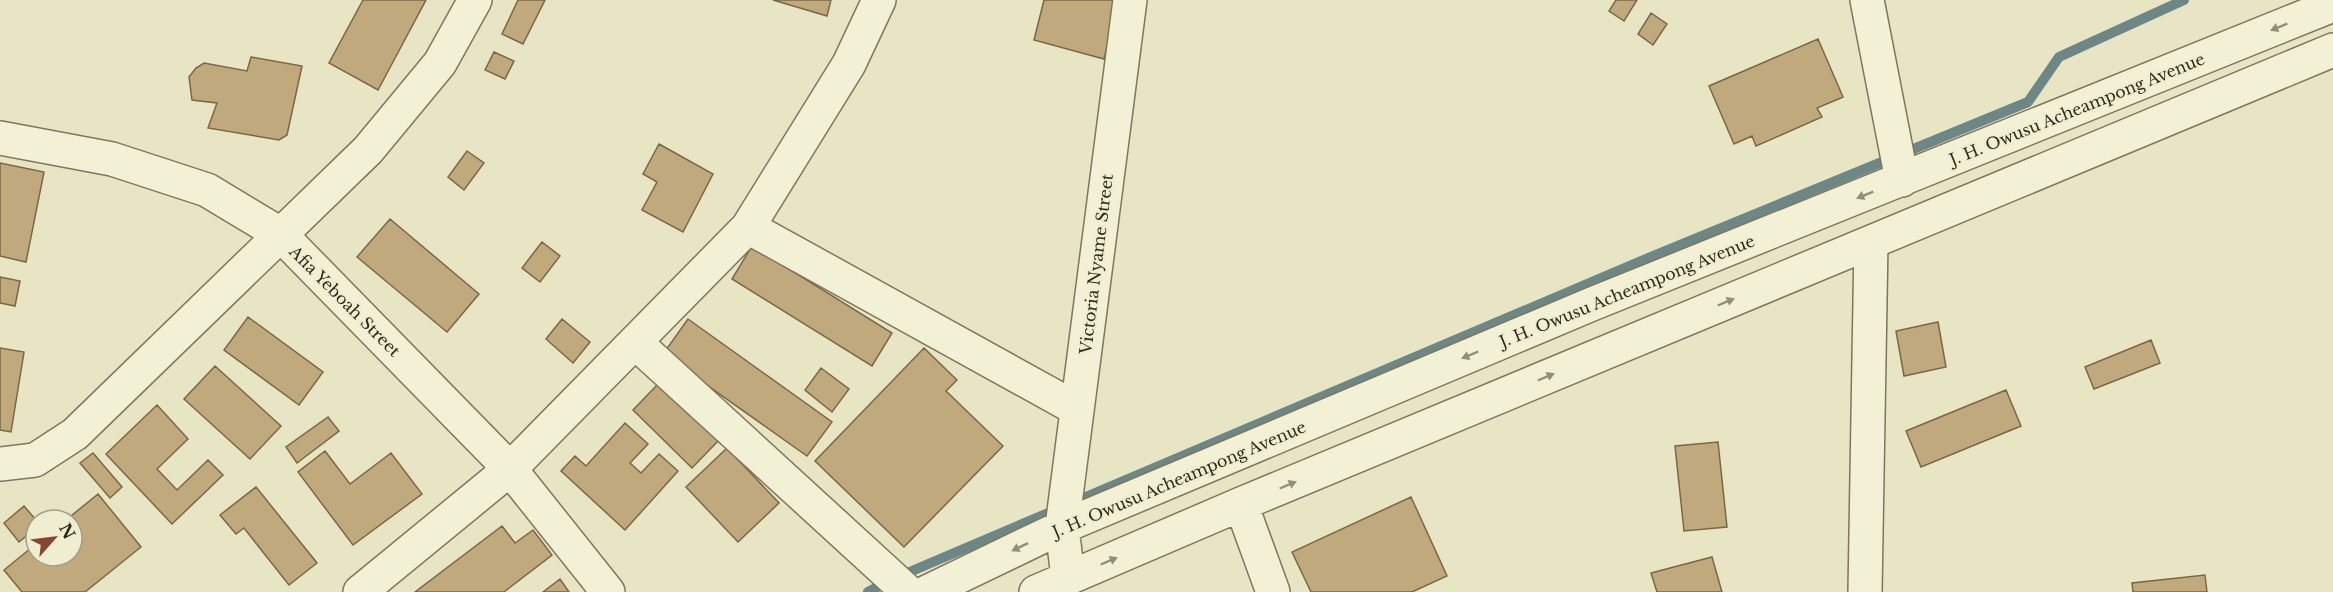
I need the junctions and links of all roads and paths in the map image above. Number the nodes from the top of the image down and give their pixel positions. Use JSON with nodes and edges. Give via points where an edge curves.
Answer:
{"nodes":[{"id":1,"x":475,"y":0,"type":"edge"},
{"id":2,"x":879,"y":0,"type":"edge"},
{"id":3,"x":1130,"y":0,"type":"edge"},
{"id":4,"x":1867,"y":0,"type":"edge"},
{"id":5,"x":2333,"y":5,"type":"edge"},
{"id":6,"x":2333,"y":50,"type":"edge"},
{"id":7,"x":0,"y":138,"type":"edge"},
{"id":8,"x":1902,"y":180,"type":"junction"},
{"id":9,"x":748,"y":227,"type":"junction"},
{"id":10,"x":280,"y":234,"type":"junction"},
{"id":11,"x":1871,"y":242,"type":"junction"},
{"id":12,"x":636,"y":343,"type":"junction"},
{"id":13,"x":1077,"y":409,"type":"junction"},
{"id":14,"x":0,"y":464,"type":"edge"},
{"id":15,"x":510,"y":469,"type":"junction"},
{"id":16,"x":1241,"y":504,"type":"junction"},
{"id":17,"x":1062,"y":527,"type":"junction"},
{"id":18,"x":1068,"y":578,"type":"junction"},
{"id":19,"x":360,"y":592,"type":"edge"},
{"id":20,"x":608,"y":592,"type":"edge"},
{"id":21,"x":908,"y":592,"type":"edge"},
{"id":22,"x":927,"y":592,"type":"edge"},
{"id":23,"x":1036,"y":592,"type":"edge"},
{"id":24,"x":1273,"y":592,"type":"edge"},
{"id":25,"x":1865,"y":592,"type":"edge"}],
"edges":[{"from":1,"to":10,"type":"street","via":[[440,63],[368,150]]},
{"from":2,"to":9,"type":"street","via":[[849,64]]},
{"from":3,"to":13,"type":"street","name":"Victoria Nyame Street"},
{"from":4,"to":8,"type":"street"},
{"from":5,"to":8,"type":"street","name":"J. H. Owusu Acheampong Avenue","one_way":true},
{"from":6,"to":11,"type":"street"},
{"from":7,"to":10,"type":"street","name":"Afia Yeboah Street","via":[[112,159],[207,190]]},
{"from":8,"to":17,"type":"street","name":"J. H. Owusu Acheampong Avenue","one_way":true,"via":[[1592,304]]},
{"from":9,"to":12,"type":"street"},
{"from":9,"to":13,"type":"street"},
{"from":10,"to":14,"type":"street","via":[[75,434],[35,460]]},
{"from":10,"to":15,"type":"street","name":"Afia Yeboah Street"},
{"from":16,"to":11,"type":"street","one_way":true},
{"from":11,"to":25,"type":"street"},
{"from":12,"to":15,"type":"street"},
{"from":12,"to":21,"type":"street"},
{"from":13,"to":17,"type":"street","name":"Victoria Nyame Street"},
{"from":15,"to":19,"type":"street"},
{"from":15,"to":20,"type":"street","name":"Afia Yeboah Street"},
{"from":18,"to":16,"type":"street","one_way":true},
{"from":16,"to":24,"type":"street"},
{"from":17,"to":18,"type":"street","name":"Victoria Nyame Street"},
{"from":17,"to":22,"type":"street","name":"J. H. Owusu Acheampong Avenue","one_way":true},
{"from":18,"to":23,"type":"street"}]}
